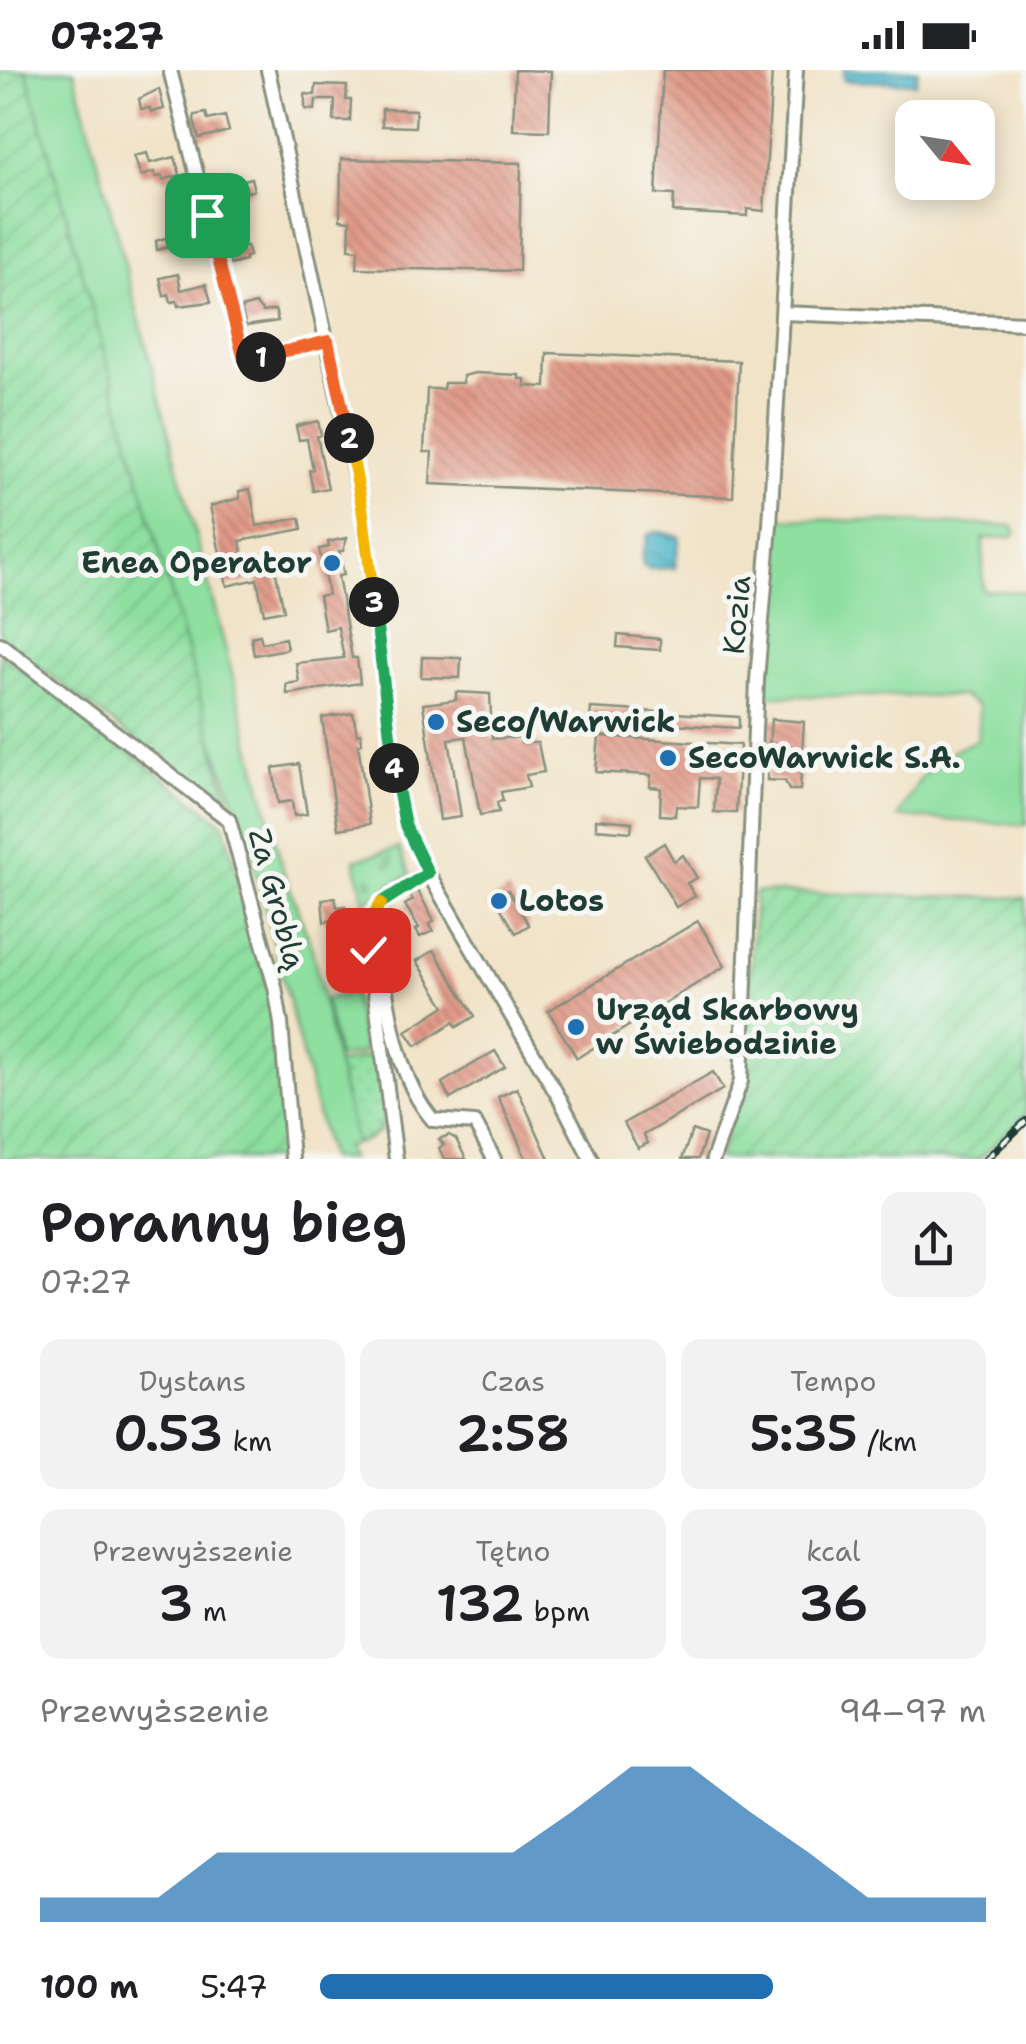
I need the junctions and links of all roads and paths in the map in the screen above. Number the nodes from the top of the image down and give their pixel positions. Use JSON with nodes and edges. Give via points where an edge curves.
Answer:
{"nodes":[{"id":1,"x":170,"y":70,"type":"edge"},
{"id":2,"x":268,"y":70,"type":"edge"},
{"id":3,"x":796,"y":70,"type":"edge"},
{"id":4,"x":782,"y":313,"type":"junction"},
{"id":5,"x":1026,"y":323,"type":"edge"},
{"id":6,"x":328,"y":341,"type":"junction"},
{"id":7,"x":0,"y":644,"type":"edge"},
{"id":8,"x":428,"y":873,"type":"junction"},
{"id":9,"x":368,"y":950,"type":"junction"},
{"id":10,"x":292,"y":1159,"type":"edge"},
{"id":11,"x":396,"y":1159,"type":"edge"},
{"id":12,"x":494,"y":1159,"type":"edge"},
{"id":13,"x":591,"y":1159,"type":"edge"},
{"id":14,"x":713,"y":1159,"type":"edge"}],
"edges":[{"from":1,"to":6,"type":"street","via":[[244,360]]},
{"from":2,"to":6,"type":"street"},
{"from":3,"to":4,"type":"street","name":"Kozia"},
{"from":4,"to":5,"type":"street"},
{"from":4,"to":14,"type":"street","name":"Kozia","via":[[757,680],[742,1081]]},
{"from":6,"to":8,"type":"street","via":[[362,507],[400,803]]},
{"from":7,"to":10,"type":"street","name":"Za Groblą","via":[[229,820],[275,987]]},
{"from":8,"to":9,"type":"street","via":[[379,904],[368,923]]},
{"from":8,"to":13,"type":"street"},
{"from":9,"to":11,"type":"street"},
{"from":9,"to":12,"type":"street","via":[[381,960],[396,1038],[430,1117],[474,1123]]}]}
